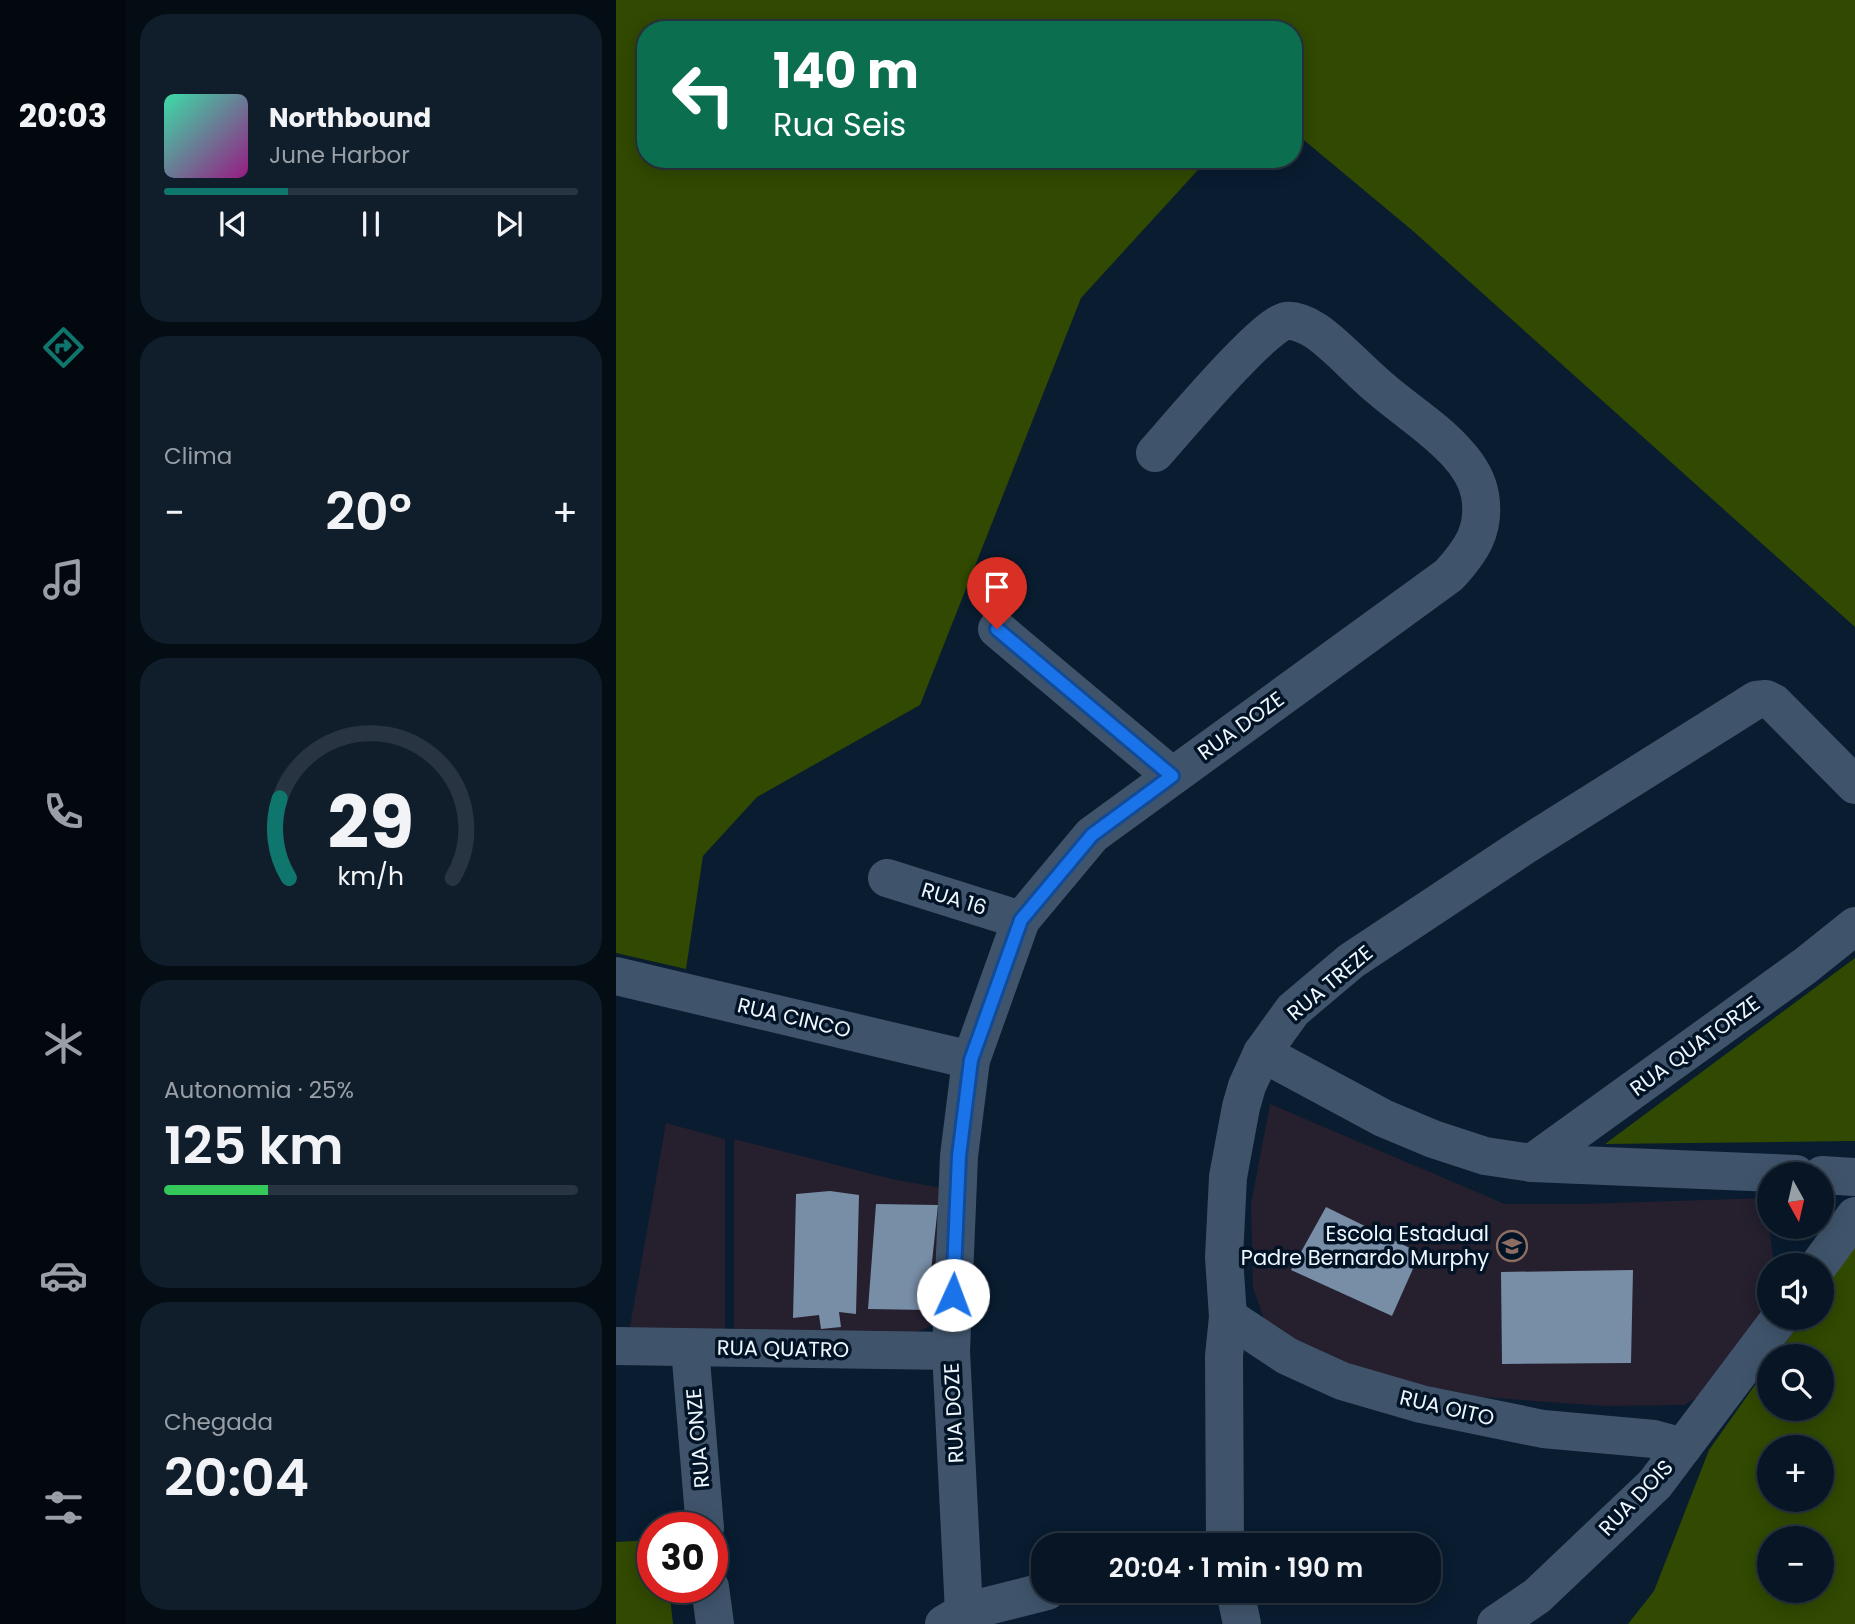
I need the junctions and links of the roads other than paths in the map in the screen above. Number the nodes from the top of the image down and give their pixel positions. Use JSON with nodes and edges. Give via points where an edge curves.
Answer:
{"nodes":[{"id":1,"x":1155,"y":453,"type":"dead end"},
{"id":2,"x":997,"y":629,"type":"dead end"},
{"id":3,"x":1172,"y":776,"type":"junction"},
{"id":4,"x":1855,"y":785,"type":"edge"},
{"id":5,"x":887,"y":878,"type":"dead end"},
{"id":6,"x":1021,"y":920,"type":"junction"},
{"id":7,"x":1855,"y":926,"type":"edge"},
{"id":8,"x":616,"y":976,"type":"edge"},
{"id":9,"x":1262,"y":1053,"type":"junction"},
{"id":10,"x":971,"y":1060,"type":"junction"},
{"id":11,"x":1532,"y":1163,"type":"junction"},
{"id":12,"x":1757,"y":1172,"type":"edge"},
{"id":13,"x":1834,"y":1176,"type":"edge"},
{"id":14,"x":1855,"y":1177,"type":"edge"},
{"id":15,"x":1855,"y":1216,"type":"edge"},
{"id":16,"x":1828,"y":1253,"type":"edge"},
{"id":17,"x":1228,"y":1317,"type":"junction"},
{"id":18,"x":1771,"y":1330,"type":"edge"},
{"id":19,"x":616,"y":1346,"type":"edge"},
{"id":20,"x":690,"y":1348,"type":"junction"},
{"id":21,"x":950,"y":1351,"type":"junction"},
{"id":22,"x":1683,"y":1447,"type":"junction"},
{"id":23,"x":704,"y":1512,"type":"edge"},
{"id":24,"x":1225,"y":1533,"type":"edge"},
{"id":25,"x":1031,"y":1596,"type":"edge"},
{"id":26,"x":712,"y":1603,"type":"edge"},
{"id":27,"x":1238,"y":1603,"type":"edge"},
{"id":28,"x":958,"y":1620,"type":"edge"},
{"id":29,"x":715,"y":1624,"type":"edge"},
{"id":30,"x":1242,"y":1624,"type":"edge"},
{"id":31,"x":1496,"y":1624,"type":"edge"}],
"edges":[{"from":1,"to":3,"type":"street","name":"RUA DOZE","via":[[1214,385],[1270,329],[1286,321],[1316,331],[1457,452],[1472,472],[1480,495],[1481,526],[1464,559],[1448,575]]},
{"from":2,"to":3,"type":"street"},
{"from":3,"to":6,"type":"street","name":"RUA DOZE","via":[[1092,835]]},
{"from":4,"to":9,"type":"street","name":"RUA TREZE","via":[[1774,703],[1756,700],[1351,961],[1293,1010]]},
{"from":5,"to":6,"type":"street","name":"RUA 16"},
{"from":6,"to":10,"type":"street","name":"RUA DOZE"},
{"from":7,"to":11,"type":"street","name":"RUA QUATORZE"},
{"from":8,"to":10,"type":"street","name":"RUA CINCO"},
{"from":9,"to":11,"type":"street","via":[[1383,1118],[1433,1139],[1485,1156]]},
{"from":9,"to":17,"type":"street","name":"RUA TREZE","via":[[1241,1107],[1228,1177],[1224,1257]]},
{"from":10,"to":21,"type":"street","name":"RUA DOZE","via":[[959,1156]]},
{"from":11,"to":12,"type":"street"},
{"from":13,"to":14,"type":"street"},
{"from":15,"to":16,"type":"street"},
{"from":17,"to":22,"type":"street","name":"RUA OITO","via":[[1287,1356],[1342,1381],[1421,1404],[1543,1429],[1654,1439]]},
{"from":17,"to":24,"type":"street","name":"RUA TREZE"},
{"from":18,"to":22,"type":"street","name":"RUA DOIS"},
{"from":19,"to":20,"type":"street","name":"RUA QUATRO"},
{"from":20,"to":21,"type":"street","name":"RUA QUATRO"},
{"from":20,"to":23,"type":"street","name":"RUA ONZE"},
{"from":21,"to":28,"type":"street","name":"RUA DOZE"},
{"from":22,"to":31,"type":"street","name":"RUA DOIS","via":[[1655,1484],[1536,1597]]},
{"from":25,"to":28,"type":"street"},
{"from":26,"to":29,"type":"street"},
{"from":27,"to":30,"type":"street"}]}
